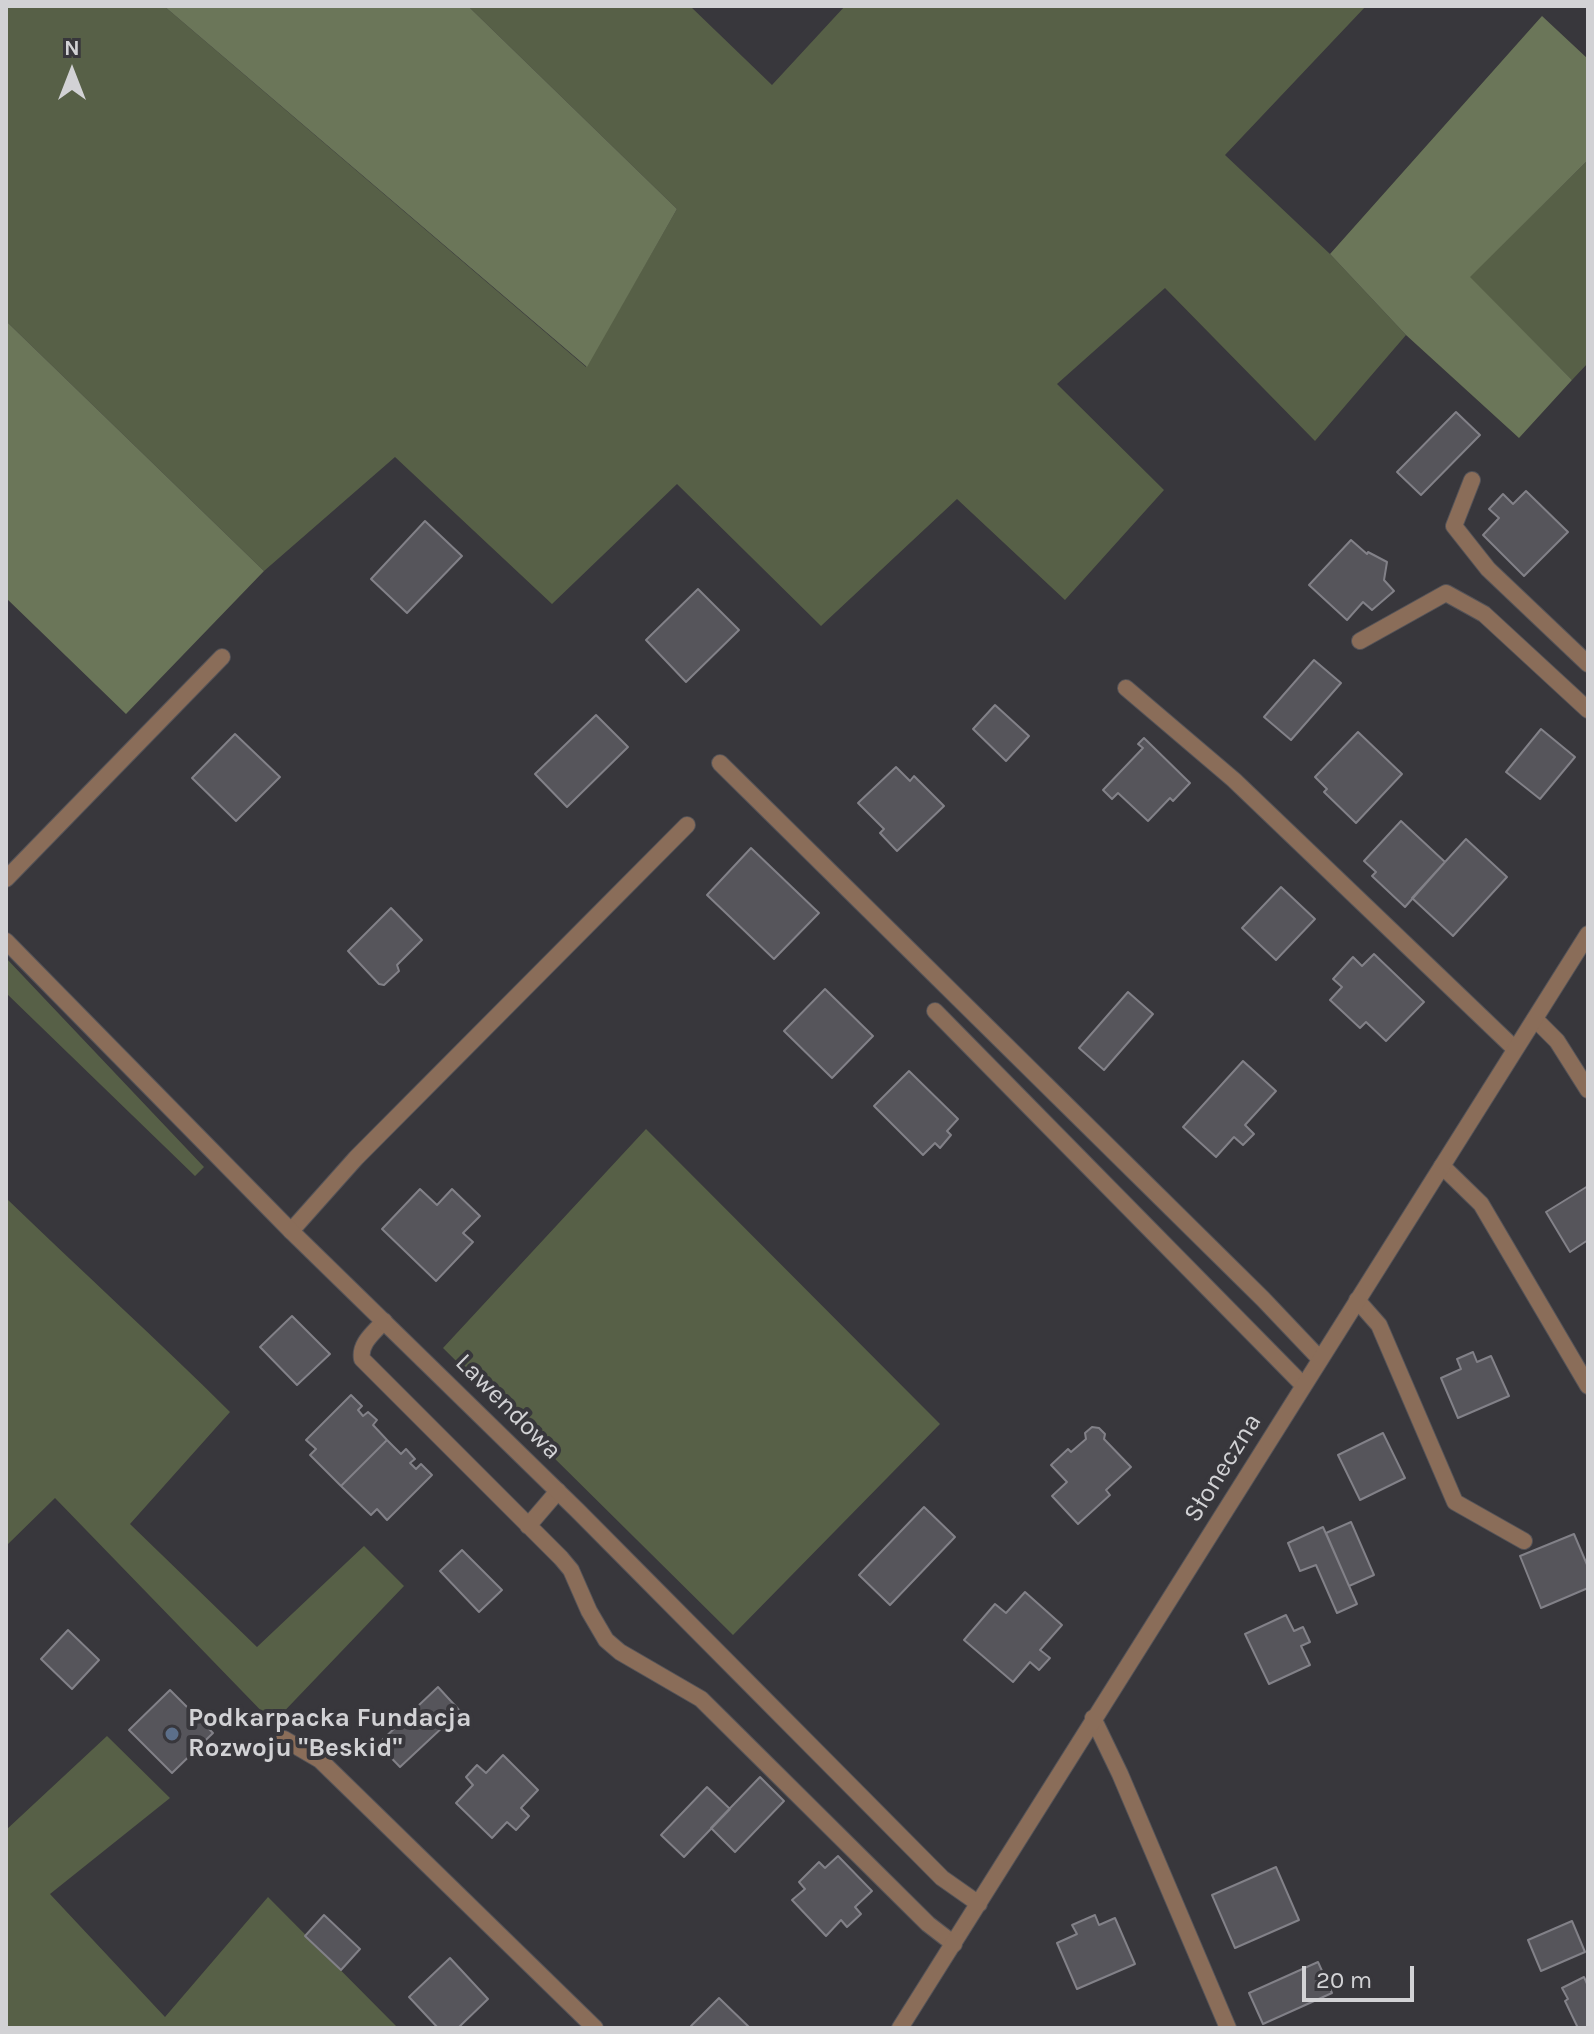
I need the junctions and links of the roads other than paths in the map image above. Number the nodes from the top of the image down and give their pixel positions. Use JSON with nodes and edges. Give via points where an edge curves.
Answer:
{"nodes":[{"id":1,"x":1472,"y":480,"type":"dead end"},
{"id":2,"x":1360,"y":641,"type":"dead end"},
{"id":3,"x":222,"y":657,"type":"dead end"},
{"id":4,"x":1588,"y":664,"type":"edge"},
{"id":5,"x":1126,"y":688,"type":"dead end"},
{"id":6,"x":1588,"y":710,"type":"edge"},
{"id":7,"x":720,"y":763,"type":"dead end"},
{"id":8,"x":687,"y":825,"type":"dead end"},
{"id":9,"x":6,"y":879,"type":"edge"},
{"id":10,"x":1588,"y":934,"type":"edge"},
{"id":11,"x":6,"y":941,"type":"edge"},
{"id":12,"x":935,"y":1011,"type":"dead end"},
{"id":13,"x":1535,"y":1019,"type":"junction"},
{"id":14,"x":1515,"y":1049,"type":"junction"},
{"id":15,"x":1588,"y":1090,"type":"edge"},
{"id":16,"x":1442,"y":1166,"type":"junction"},
{"id":17,"x":291,"y":1231,"type":"junction"},
{"id":18,"x":1357,"y":1300,"type":"junction"},
{"id":19,"x":384,"y":1321,"type":"junction"},
{"id":20,"x":1320,"y":1359,"type":"junction"},
{"id":21,"x":1303,"y":1385,"type":"junction"},
{"id":22,"x":1588,"y":1386,"type":"edge"},
{"id":23,"x":558,"y":1491,"type":"junction"},
{"id":24,"x":528,"y":1526,"type":"junction"},
{"id":25,"x":1524,"y":1541,"type":"dead end"},
{"id":26,"x":1093,"y":1718,"type":"junction"},
{"id":27,"x":284,"y":1739,"type":"dead end"},
{"id":28,"x":979,"y":1904,"type":"junction"},
{"id":29,"x":954,"y":1944,"type":"junction"},
{"id":30,"x":595,"y":2028,"type":"edge"},
{"id":31,"x":900,"y":2028,"type":"edge"},
{"id":32,"x":1228,"y":2028,"type":"edge"}],
"edges":[{"from":1,"to":4,"type":"street","via":[[1454,526],[1488,569]]},
{"from":2,"to":6,"type":"street","via":[[1446,593],[1484,614]]},
{"from":3,"to":9,"type":"street"},
{"from":5,"to":14,"type":"street","via":[[1234,780]]},
{"from":7,"to":20,"type":"street"},
{"from":8,"to":17,"type":"street","via":[[347,1167]]},
{"from":10,"to":13,"type":"street","name":"Słoneczna"},
{"from":11,"to":17,"type":"street","name":"Lawendowa"},
{"from":12,"to":21,"type":"street"},
{"from":13,"to":14,"type":"street","name":"Słoneczna"},
{"from":13,"to":15,"type":"street","via":[[1557,1041]]},
{"from":14,"to":16,"type":"street","name":"Słoneczna"},
{"from":16,"to":18,"type":"street","name":"Słoneczna"},
{"from":16,"to":22,"type":"street","via":[[1481,1204]]},
{"from":17,"to":19,"type":"street","name":"Lawendowa"},
{"from":18,"to":20,"type":"street","name":"Słoneczna"},
{"from":18,"to":25,"type":"street","via":[[1379,1325],[1455,1502]]},
{"from":19,"to":23,"type":"street","name":"Lawendowa"},
{"from":19,"to":24,"type":"street","via":[[360,1351],[362,1359]]},
{"from":20,"to":21,"type":"street","name":"Słoneczna"},
{"from":21,"to":26,"type":"street","name":"Słoneczna"},
{"from":23,"to":24,"type":"street"},
{"from":23,"to":28,"type":"street","name":"Lawendowa","via":[[942,1878]]},
{"from":24,"to":29,"type":"street","via":[[571,1570],[606,1640],[701,1699]]},
{"from":26,"to":28,"type":"street","name":"Słoneczna"},
{"from":26,"to":32,"type":"street"},
{"from":27,"to":30,"type":"street","via":[[320,1760]]},
{"from":28,"to":29,"type":"street","name":"Słoneczna"},
{"from":29,"to":31,"type":"street","name":"Słoneczna"}]}
